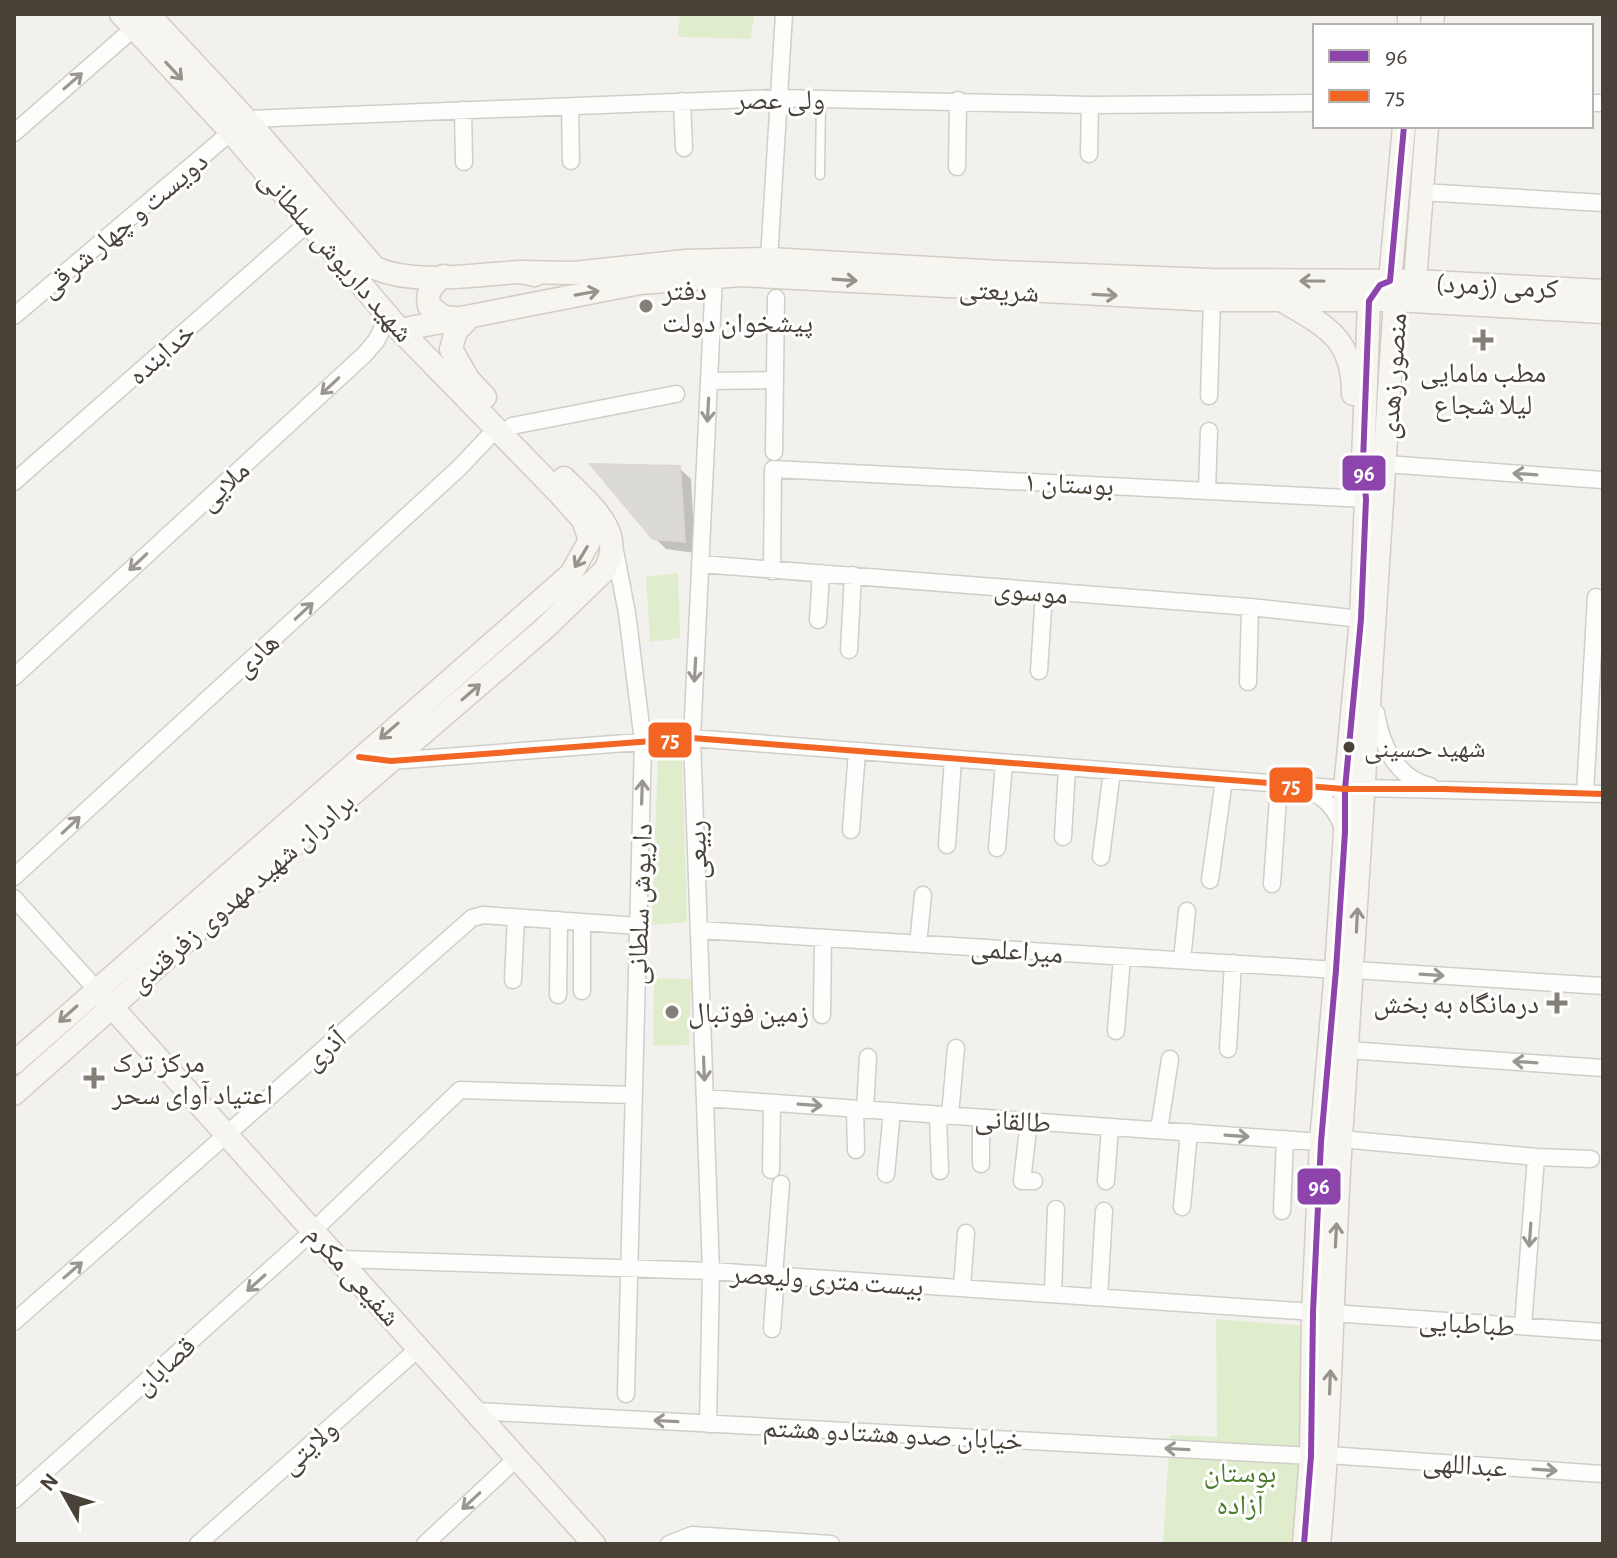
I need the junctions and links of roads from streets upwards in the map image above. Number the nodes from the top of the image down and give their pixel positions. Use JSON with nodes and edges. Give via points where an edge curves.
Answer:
{"nodes":[{"id":1,"x":784,"y":14,"type":"edge"},
{"id":2,"x":140,"y":17,"type":"edge"},
{"id":3,"x":778,"y":98,"type":"junction"},
{"id":4,"x":958,"y":100,"type":"junction"},
{"id":5,"x":682,"y":101,"type":"junction"},
{"id":6,"x":1313,"y":103,"type":"edge"},
{"id":7,"x":1090,"y":105,"type":"junction"},
{"id":8,"x":570,"y":107,"type":"junction"},
{"id":9,"x":463,"y":110,"type":"junction"},
{"id":10,"x":238,"y":126,"type":"junction"},
{"id":11,"x":1404,"y":128,"type":"edge"},
{"id":12,"x":1427,"y":128,"type":"edge"},
{"id":13,"x":14,"y":133,"type":"edge"},
{"id":14,"x":684,"y":148,"type":"dead end"},
{"id":15,"x":1089,"y":154,"type":"dead end"},
{"id":16,"x":571,"y":161,"type":"dead end"},
{"id":17,"x":464,"y":162,"type":"dead end"},
{"id":18,"x":957,"y":167,"type":"dead end"},
{"id":19,"x":1422,"y":192,"type":"junction"},
{"id":20,"x":1603,"y":203,"type":"edge"},
{"id":21,"x":316,"y":216,"type":"junction"},
{"id":22,"x":769,"y":259,"type":"junction"},
{"id":23,"x":375,"y":268,"type":"joint"},
{"id":24,"x":521,"y":272,"type":"junction"},
{"id":25,"x":443,"y":276,"type":"junction"},
{"id":26,"x":714,"y":276,"type":"junction"},
{"id":27,"x":412,"y":278,"type":"junction"},
{"id":28,"x":1415,"y":281,"type":"junction"},
{"id":29,"x":1393,"y":290,"type":"junction"},
{"id":30,"x":1603,"y":291,"type":"edge"},
{"id":31,"x":776,"y":298,"type":"dead end"},
{"id":32,"x":1212,"y":300,"type":"junction"},
{"id":33,"x":1282,"y":301,"type":"junction"},
{"id":34,"x":1369,"y":301,"type":"junction"},
{"id":35,"x":529,"y":306,"type":"junction"},
{"id":36,"x":1603,"y":312,"type":"edge"},
{"id":37,"x":14,"y":316,"type":"edge"},
{"id":38,"x":464,"y":318,"type":"junction"},
{"id":39,"x":395,"y":323,"type":"junction"},
{"id":40,"x":773,"y":380,"type":"junction"},
{"id":41,"x":709,"y":381,"type":"junction"},
{"id":42,"x":676,"y":394,"type":"dead end"},
{"id":43,"x":1209,"y":396,"type":"dead end"},
{"id":44,"x":504,"y":427,"type":"junction"},
{"id":45,"x":1209,"y":431,"type":"dead end"},
{"id":46,"x":774,"y":452,"type":"dead end"},
{"id":47,"x":1363,"y":462,"type":"junction"},
{"id":48,"x":1386,"y":464,"type":"junction"},
{"id":49,"x":1603,"y":480,"type":"edge"},
{"id":50,"x":14,"y":482,"type":"edge"},
{"id":51,"x":563,"y":487,"type":"junction"},
{"id":52,"x":1207,"y":490,"type":"junction"},
{"id":53,"x":1366,"y":499,"type":"junction"},
{"id":54,"x":613,"y":543,"type":"junction"},
{"id":55,"x":700,"y":564,"type":"junction"},
{"id":56,"x":772,"y":571,"type":"junction"},
{"id":57,"x":821,"y":573,"type":"junction"},
{"id":58,"x":853,"y":575,"type":"junction"},
{"id":59,"x":1044,"y":593,"type":"junction"},
{"id":60,"x":1596,"y":597,"type":"dead end"},
{"id":61,"x":1250,"y":607,"type":"junction"},
{"id":62,"x":1361,"y":619,"type":"junction"},
{"id":63,"x":818,"y":620,"type":"dead end"},
{"id":64,"x":849,"y":650,"type":"dead end"},
{"id":65,"x":1039,"y":671,"type":"dead end"},
{"id":66,"x":14,"y":677,"type":"edge"},
{"id":67,"x":1248,"y":682,"type":"dead end"},
{"id":68,"x":1372,"y":695,"type":"junction"},
{"id":69,"x":692,"y":738,"type":"junction"},
{"id":70,"x":643,"y":742,"type":"junction"},
{"id":71,"x":857,"y":751,"type":"junction"},
{"id":72,"x":359,"y":757,"type":"junction"},
{"id":73,"x":953,"y":759,"type":"junction"},
{"id":74,"x":391,"y":761,"type":"junction"},
{"id":75,"x":1004,"y":763,"type":"junction"},
{"id":76,"x":1067,"y":768,"type":"junction"},
{"id":77,"x":1112,"y":771,"type":"junction"},
{"id":78,"x":1224,"y":780,"type":"junction"},
{"id":79,"x":1279,"y":784,"type":"junction"},
{"id":80,"x":1297,"y":785,"type":"junction"},
{"id":81,"x":1354,"y":789,"type":"junction"},
{"id":82,"x":1443,"y":789,"type":"junction"},
{"id":83,"x":1585,"y":793,"type":"junction"},
{"id":84,"x":1603,"y":794,"type":"edge"},
{"id":85,"x":851,"y":830,"type":"dead end"},
{"id":86,"x":1345,"y":832,"type":"junction"},
{"id":87,"x":1063,"y":837,"type":"dead end"},
{"id":88,"x":947,"y":845,"type":"dead end"},
{"id":89,"x":997,"y":848,"type":"dead end"},
{"id":90,"x":1101,"y":857,"type":"dead end"},
{"id":91,"x":14,"y":877,"type":"edge"},
{"id":92,"x":1210,"y":880,"type":"dead end"},
{"id":93,"x":1272,"y":884,"type":"dead end"},
{"id":94,"x":923,"y":895,"type":"dead end"},
{"id":95,"x":14,"y":898,"type":"edge"},
{"id":96,"x":1187,"y":911,"type":"dead end"},
{"id":97,"x":516,"y":917,"type":"junction"},
{"id":98,"x":559,"y":920,"type":"junction"},
{"id":99,"x":582,"y":922,"type":"junction"},
{"id":100,"x":638,"y":926,"type":"junction"},
{"id":101,"x":699,"y":930,"type":"junction"},
{"id":102,"x":823,"y":938,"type":"junction"},
{"id":103,"x":918,"y":944,"type":"junction"},
{"id":104,"x":1122,"y":957,"type":"junction"},
{"id":105,"x":1182,"y":960,"type":"junction"},
{"id":106,"x":1233,"y":963,"type":"junction"},
{"id":107,"x":1345,"y":970,"type":"junction"},
{"id":108,"x":513,"y":980,"type":"dead end"},
{"id":109,"x":1603,"y":986,"type":"edge"},
{"id":110,"x":96,"y":989,"type":"junction"},
{"id":111,"x":582,"y":991,"type":"dead end"},
{"id":112,"x":558,"y":995,"type":"dead end"},
{"id":113,"x":112,"y":1007,"type":"junction"},
{"id":114,"x":822,"y":1015,"type":"dead end"},
{"id":115,"x":1116,"y":1031,"type":"dead end"},
{"id":116,"x":956,"y":1048,"type":"dead end"},
{"id":117,"x":1228,"y":1049,"type":"dead end"},
{"id":118,"x":1348,"y":1050,"type":"junction"},
{"id":119,"x":868,"y":1057,"type":"dead end"},
{"id":120,"x":1170,"y":1059,"type":"dead end"},
{"id":121,"x":14,"y":1063,"type":"edge"},
{"id":122,"x":1603,"y":1068,"type":"edge"},
{"id":123,"x":14,"y":1094,"type":"edge"},
{"id":124,"x":633,"y":1095,"type":"junction"},
{"id":125,"x":705,"y":1098,"type":"junction"},
{"id":126,"x":772,"y":1103,"type":"junction"},
{"id":127,"x":860,"y":1109,"type":"junction"},
{"id":128,"x":892,"y":1111,"type":"junction"},
{"id":129,"x":944,"y":1115,"type":"junction"},
{"id":130,"x":981,"y":1118,"type":"junction"},
{"id":131,"x":1029,"y":1121,"type":"junction"},
{"id":132,"x":1110,"y":1127,"type":"junction"},
{"id":133,"x":1159,"y":1130,"type":"junction"},
{"id":134,"x":1189,"y":1132,"type":"junction"},
{"id":135,"x":228,"y":1133,"type":"junction"},
{"id":136,"x":1285,"y":1139,"type":"junction"},
{"id":137,"x":1331,"y":1141,"type":"junction"},
{"id":138,"x":856,"y":1150,"type":"dead end"},
{"id":139,"x":1536,"y":1157,"type":"junction"},
{"id":140,"x":1591,"y":1159,"type":"dead end"},
{"id":141,"x":981,"y":1164,"type":"dead end"},
{"id":142,"x":940,"y":1171,"type":"dead end"},
{"id":143,"x":886,"y":1174,"type":"dead end"},
{"id":144,"x":1034,"y":1181,"type":"dead end"},
{"id":145,"x":1106,"y":1181,"type":"dead end"},
{"id":146,"x":1182,"y":1207,"type":"dead end"},
{"id":147,"x":1056,"y":1209,"type":"dead end"},
{"id":148,"x":1104,"y":1211,"type":"dead end"},
{"id":149,"x":1282,"y":1211,"type":"dead end"},
{"id":150,"x":314,"y":1230,"type":"junction"},
{"id":151,"x":966,"y":1233,"type":"dead end"},
{"id":152,"x":340,"y":1259,"type":"junction"},
{"id":153,"x":629,"y":1268,"type":"junction"},
{"id":154,"x":711,"y":1271,"type":"junction"},
{"id":155,"x":775,"y":1275,"type":"junction"},
{"id":156,"x":962,"y":1288,"type":"junction"},
{"id":157,"x":1053,"y":1294,"type":"junction"},
{"id":158,"x":1099,"y":1297,"type":"junction"},
{"id":159,"x":1322,"y":1313,"type":"junction"},
{"id":160,"x":14,"y":1322,"type":"edge"},
{"id":161,"x":1523,"y":1326,"type":"junction"},
{"id":162,"x":772,"y":1329,"type":"dead end"},
{"id":163,"x":1603,"y":1332,"type":"edge"},
{"id":164,"x":419,"y":1348,"type":"junction"},
{"id":165,"x":626,"y":1394,"type":"dead end"},
{"id":166,"x":475,"y":1411,"type":"junction"},
{"id":167,"x":708,"y":1424,"type":"junction"},
{"id":168,"x":1319,"y":1455,"type":"junction"},
{"id":169,"x":517,"y":1458,"type":"junction"},
{"id":170,"x":1603,"y":1474,"type":"edge"},
{"id":171,"x":14,"y":1500,"type":"edge"},
{"id":172,"x":198,"y":1544,"type":"edge"},
{"id":173,"x":425,"y":1544,"type":"edge"},
{"id":174,"x":594,"y":1544,"type":"edge"},
{"id":175,"x":669,"y":1544,"type":"edge"},
{"id":176,"x":831,"y":1544,"type":"edge"},
{"id":177,"x":1304,"y":1544,"type":"edge"},
{"id":178,"x":1319,"y":1544,"type":"edge"}],
"edges":[{"from":1,"to":3,"type":"street"},
{"from":2,"to":10,"type":"main road","name":"شهید داریوش سلطانی"},
{"from":13,"to":2,"type":"street","one_way":true},
{"from":3,"to":4,"type":"street","name":"ولی عصر"},
{"from":3,"to":5,"type":"street","name":"ولی عصر"},
{"from":3,"to":22,"type":"street"},
{"from":4,"to":7,"type":"street","name":"ولی عصر"},
{"from":4,"to":18,"type":"street"},
{"from":5,"to":8,"type":"street","name":"ولی عصر"},
{"from":5,"to":14,"type":"street"},
{"from":6,"to":7,"type":"street","name":"ولی عصر"},
{"from":7,"to":15,"type":"street"},
{"from":8,"to":9,"type":"street","name":"ولی عصر"},
{"from":8,"to":16,"type":"street"},
{"from":9,"to":10,"type":"street","name":"ولی عصر"},
{"from":9,"to":17,"type":"street"},
{"from":10,"to":21,"type":"main road","name":"شهید داریوش سلطانی"},
{"from":10,"to":37,"type":"street","name":"دویست و چهار شرقی"},
{"from":11,"to":29,"type":"main road","name":"منصور زهدی"},
{"from":12,"to":19,"type":"main road","name":"منصور زهدی"},
{"from":19,"to":20,"type":"street"},
{"from":19,"to":28,"type":"main road","name":"منصور زهدی"},
{"from":21,"to":23,"type":"main road","name":"شهید داریوش سلطانی"},
{"from":21,"to":39,"type":"main road","name":"شهید داریوش سلطانی"},
{"from":21,"to":50,"type":"street","name":"خدابنده"},
{"from":22,"to":24,"type":"main road","name":"شریعتی"},
{"from":29,"to":22,"type":"main road","name":"شریعتی","one_way":true},
{"from":23,"to":27,"type":"main road","name":"شریعتی"},
{"from":24,"to":25,"type":"main road","name":"شریعتی"},
{"from":24,"to":35,"type":"main road","via":[[533,274],[545,286],[538,303]]},
{"from":25,"to":27,"type":"main road","name":"شریعتی"},
{"from":25,"to":38,"type":"main road","via":[[431,287],[429,306],[444,317]]},
{"from":26,"to":32,"type":"main road","name":"شریعتی","one_way":true},
{"from":35,"to":26,"type":"main road","name":"شریعتی","one_way":true,"via":[[640,283]]},
{"from":26,"to":41,"type":"street","name":"ربیعی"},
{"from":27,"to":39,"type":"main road","name":"ملایی","via":[[397,297]]},
{"from":28,"to":29,"type":"main road","name":"کرمی (زمرد)"},
{"from":28,"to":30,"type":"main road","name":"کرمی (زمرد)"},
{"from":29,"to":34,"type":"main road","name":"منصور زهدی","via":[[1380,285]]},
{"from":29,"to":36,"type":"main road","name":"شریعتی"},
{"from":29,"to":48,"type":"main road","name":"منصور زهدی"},
{"from":31,"to":40,"type":"street"},
{"from":32,"to":33,"type":"main road","name":"شریعتی"},
{"from":32,"to":43,"type":"street"},
{"from":33,"to":34,"type":"main road","name":"شریعتی"},
{"from":33,"to":47,"type":"main road","via":[[1333,333],[1345,349],[1353,372],[1354,440]]},
{"from":34,"to":47,"type":"main road","name":"منصور زهدی"},
{"from":35,"to":38,"type":"main road","name":"شریعتی"},
{"from":38,"to":39,"type":"main road","name":"شریعتی"},
{"from":38,"to":44,"type":"main road","name":"شهید داریوش سلطانی","via":[[451,349]]},
{"from":39,"to":44,"type":"main road","name":"شهید داریوش سلطانی"},
{"from":39,"to":66,"type":"street","name":"ملایی","one_way":true},
{"from":40,"to":41,"type":"street"},
{"from":40,"to":46,"type":"street"},
{"from":41,"to":55,"type":"street","name":"ربیعی","one_way":true},
{"from":42,"to":44,"type":"street"},
{"from":44,"to":51,"type":"main road","name":"شهید داریوش سلطانی"},
{"from":91,"to":44,"type":"street","name":"هادی","one_way":true},
{"from":45,"to":52,"type":"street"},
{"from":47,"to":53,"type":"main road","name":"منصور زهدی"},
{"from":49,"to":48,"type":"street","one_way":true},
{"from":48,"to":68,"type":"main road","name":"منصور زهدی"},
{"from":51,"to":54,"type":"main road","via":[[586,499]]},
{"from":51,"to":72,"type":"main road","name":"برادران شهید مهدوی زفرقندی","one_way":true,"via":[[590,540],[571,574]]},
{"from":52,"to":53,"type":"street","name":"بوستان ۱"},
{"from":52,"to":56,"type":"street","name":"بوستان ۱","via":[[773,469]]},
{"from":53,"to":62,"type":"main road","name":"منصور زهدی"},
{"from":54,"to":70,"type":"street","name":"داریوش سلطانی"},
{"from":74,"to":54,"type":"main road","name":"برادران شهید مهدوی زفرقندی","one_way":true,"via":[[604,571]]},
{"from":55,"to":56,"type":"street","name":"موسوی"},
{"from":55,"to":69,"type":"street","name":"ربیعی","one_way":true},
{"from":56,"to":57,"type":"street","name":"موسوی"},
{"from":57,"to":58,"type":"street","name":"موسوی"},
{"from":57,"to":63,"type":"street"},
{"from":58,"to":59,"type":"street","name":"موسوی"},
{"from":58,"to":64,"type":"street"},
{"from":59,"to":61,"type":"street","name":"موسوی"},
{"from":59,"to":65,"type":"street"},
{"from":60,"to":83,"type":"street"},
{"from":61,"to":62,"type":"street","name":"موسوی"},
{"from":61,"to":67,"type":"street"},
{"from":62,"to":81,"type":"main road","name":"منصور زهدی"},
{"from":68,"to":81,"type":"main road","name":"منصور زهدی"},
{"from":68,"to":82,"type":"street","via":[[1389,755],[1404,773]]},
{"from":69,"to":70,"type":"street"},
{"from":69,"to":71,"type":"street"},
{"from":69,"to":101,"type":"street","name":"ربیعی"},
{"from":70,"to":74,"type":"street"},
{"from":100,"to":70,"type":"street","name":"داریوش سلطانی","one_way":true},
{"from":71,"to":73,"type":"street"},
{"from":71,"to":85,"type":"street"},
{"from":72,"to":74,"type":"main road"},
{"from":72,"to":110,"type":"main road","name":"برادران شهید مهدوی زفرقندی"},
{"from":73,"to":75,"type":"street"},
{"from":73,"to":88,"type":"street"},
{"from":74,"to":113,"type":"main road","name":"برادران شهید مهدوی زفرقندی"},
{"from":75,"to":76,"type":"street"},
{"from":75,"to":89,"type":"street"},
{"from":76,"to":77,"type":"street"},
{"from":76,"to":87,"type":"street"},
{"from":77,"to":78,"type":"street"},
{"from":77,"to":90,"type":"street"},
{"from":78,"to":79,"type":"street"},
{"from":78,"to":92,"type":"street"},
{"from":79,"to":80,"type":"street"},
{"from":79,"to":93,"type":"street"},
{"from":80,"to":81,"type":"street"},
{"from":80,"to":86,"type":"street","via":[[1338,812]]},
{"from":81,"to":82,"type":"street"},
{"from":81,"to":86,"type":"main road","name":"منصور زهدی"},
{"from":107,"to":81,"type":"main road","name":"منصور زهدی","one_way":true},
{"from":82,"to":83,"type":"street"},
{"from":83,"to":84,"type":"street"},
{"from":86,"to":107,"type":"main road","name":"منصور زهدی"},
{"from":94,"to":103,"type":"street"},
{"from":95,"to":110,"type":"street"},
{"from":96,"to":105,"type":"street"},
{"from":97,"to":98,"type":"street","name":"آذری"},
{"from":97,"to":108,"type":"street"},
{"from":97,"to":135,"type":"street","name":"آذری","via":[[472,918]]},
{"from":98,"to":99,"type":"street","name":"آذری"},
{"from":98,"to":112,"type":"street"},
{"from":99,"to":100,"type":"street","name":"آذری"},
{"from":99,"to":111,"type":"street"},
{"from":100,"to":124,"type":"street","name":"داریوش سلطانی"},
{"from":101,"to":102,"type":"street","name":"میراعلمی"},
{"from":101,"to":125,"type":"street","name":"ربیعی","one_way":true},
{"from":102,"to":103,"type":"street","name":"میراعلمی"},
{"from":102,"to":114,"type":"street"},
{"from":103,"to":104,"type":"street","name":"میراعلمی"},
{"from":104,"to":105,"type":"street","name":"میراعلمی"},
{"from":104,"to":115,"type":"street"},
{"from":105,"to":106,"type":"street","name":"میراعلمی"},
{"from":106,"to":107,"type":"street","name":"میراعلمی"},
{"from":106,"to":117,"type":"street"},
{"from":107,"to":109,"type":"street","name":"میراعلمی","one_way":true},
{"from":107,"to":118,"type":"main road","name":"منصور زهدی"},
{"from":107,"to":137,"type":"main road","name":"منصور زهدی"},
{"from":110,"to":113,"type":"main road","name":"شفیعی مکرم"},
{"from":110,"to":121,"type":"main road","name":"برادران شهید مهدوی زفرقندی","one_way":true},
{"from":113,"to":123,"type":"main road","name":"برادران شهید مهدوی زفرقندی"},
{"from":113,"to":135,"type":"main road","name":"شفیعی مکرم"},
{"from":116,"to":129,"type":"street"},
{"from":122,"to":118,"type":"street","one_way":true},
{"from":118,"to":137,"type":"main road","name":"منصور زهدی"},
{"from":119,"to":127,"type":"street"},
{"from":120,"to":133,"type":"street"},
{"from":124,"to":150,"type":"street","name":"قصابان","via":[[460,1090]]},
{"from":124,"to":153,"type":"street","name":"داریوش سلطانی"},
{"from":125,"to":126,"type":"street","name":"طالقانی"},
{"from":125,"to":154,"type":"street","name":"ربیعی"},
{"from":126,"to":127,"type":"street","name":"طالقانی","one_way":true},
{"from":126,"to":155,"type":"street"},
{"from":127,"to":128,"type":"street","name":"طالقانی"},
{"from":127,"to":138,"type":"street"},
{"from":128,"to":129,"type":"street","name":"طالقانی"},
{"from":128,"to":143,"type":"street"},
{"from":129,"to":130,"type":"street","name":"طالقانی"},
{"from":129,"to":142,"type":"street"},
{"from":130,"to":131,"type":"street","name":"طالقانی"},
{"from":130,"to":141,"type":"street"},
{"from":131,"to":132,"type":"street","name":"طالقانی"},
{"from":131,"to":144,"type":"street","via":[[1022,1181]]},
{"from":132,"to":133,"type":"street","name":"طالقانی"},
{"from":132,"to":145,"type":"street"},
{"from":133,"to":134,"type":"street","name":"طالقانی"},
{"from":134,"to":136,"type":"street","name":"طالقانی","one_way":true},
{"from":134,"to":146,"type":"street"},
{"from":135,"to":150,"type":"main road","name":"شفیعی مکرم"},
{"from":160,"to":135,"type":"street","name":"آذری","one_way":true},
{"from":136,"to":137,"type":"street","name":"طالقانی"},
{"from":136,"to":149,"type":"street"},
{"from":137,"to":139,"type":"street","name":"طالقانی"},
{"from":137,"to":159,"type":"main road","name":"منصور زهدی"},
{"from":139,"to":140,"type":"street","name":"طالقانی"},
{"from":139,"to":161,"type":"street","one_way":true},
{"from":147,"to":157,"type":"street"},
{"from":148,"to":158,"type":"street"},
{"from":150,"to":152,"type":"main road","name":"شفیعی مکرم"},
{"from":150,"to":171,"type":"street","name":"قصابان","one_way":true},
{"from":151,"to":156,"type":"street"},
{"from":152,"to":153,"type":"street","name":"بیست متری ولیعصر"},
{"from":152,"to":164,"type":"main road","name":"شفیعی مکرم"},
{"from":153,"to":154,"type":"street","name":"بیست متری ولیعصر"},
{"from":153,"to":165,"type":"street","name":"داریوش سلطانی"},
{"from":154,"to":155,"type":"street","name":"بیست متری ولیعصر"},
{"from":154,"to":167,"type":"street","name":"ربیعی"},
{"from":155,"to":156,"type":"street","name":"بیست متری ولیعصر"},
{"from":155,"to":162,"type":"street"},
{"from":156,"to":157,"type":"street","name":"بیست متری ولیعصر"},
{"from":157,"to":158,"type":"street","name":"بیست متری ولیعصر"},
{"from":158,"to":159,"type":"street","name":"بیست متری ولیعصر"},
{"from":159,"to":161,"type":"street","name":"طباطبایی"},
{"from":159,"to":168,"type":"main road","name":"منصور زهدی"},
{"from":161,"to":163,"type":"street","name":"طباطبایی"},
{"from":164,"to":166,"type":"main road","name":"شفیعی مکرم"},
{"from":164,"to":172,"type":"street","name":"ولایتی"},
{"from":167,"to":166,"type":"street","name":"خیابان صدو هشتادو هشتم","one_way":true},
{"from":166,"to":169,"type":"main road","name":"شفیعی مکرم"},
{"from":168,"to":167,"type":"street","name":"خیابان صدو هشتادو هشتم","one_way":true},
{"from":168,"to":170,"type":"street","name":"عبداللهی","one_way":true},
{"from":168,"to":177,"type":"main road","name":"منصور زهدی"},
{"from":168,"to":178,"type":"main road","name":"منصور زهدی"},
{"from":169,"to":173,"type":"street","one_way":true},
{"from":169,"to":174,"type":"main road","name":"شفیعی مکرم"},
{"from":175,"to":176,"type":"street","via":[[692,1535]]}]}
